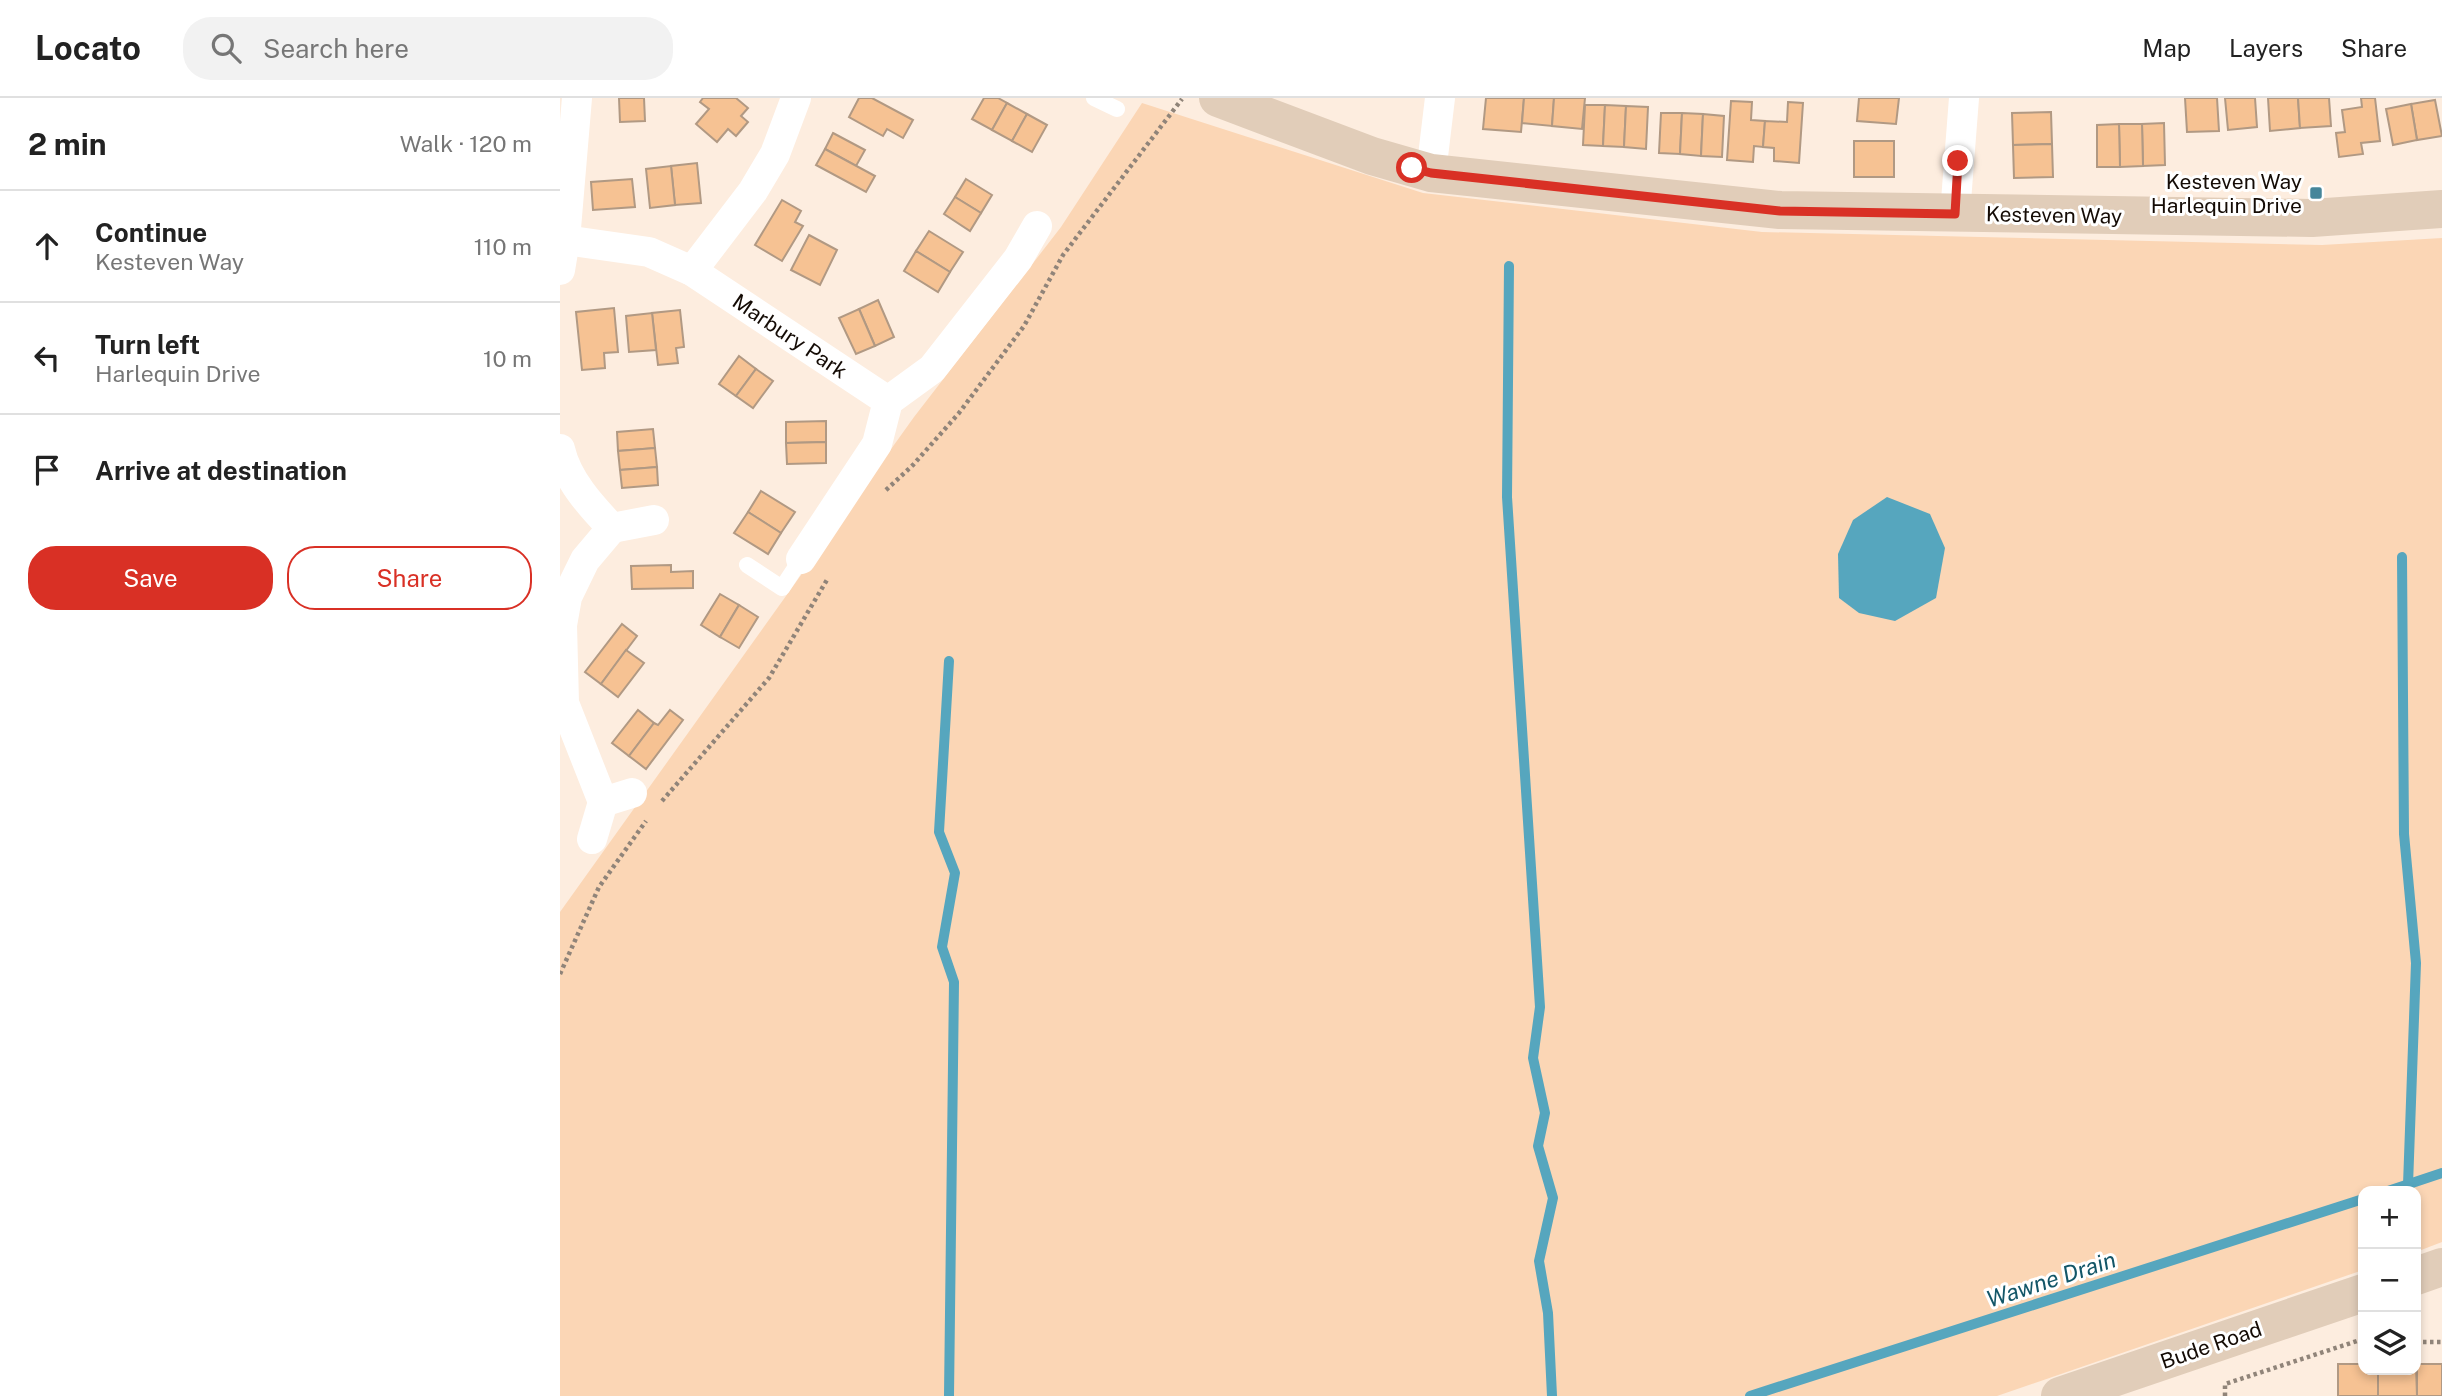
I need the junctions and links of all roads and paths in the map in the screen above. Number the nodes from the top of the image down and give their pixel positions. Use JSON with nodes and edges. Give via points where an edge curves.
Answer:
{"nodes":[{"id":1,"x":577,"y":98,"type":"edge"},
{"id":2,"x":796,"y":98,"type":"edge"},
{"id":3,"x":1094,"y":98,"type":"edge"},
{"id":4,"x":1182,"y":98,"type":"edge"},
{"id":5,"x":1219,"y":98,"type":"edge"},
{"id":6,"x":1440,"y":98,"type":"edge"},
{"id":7,"x":1964,"y":98,"type":"edge"},
{"id":8,"x":1118,"y":109,"type":"dead end"},
{"id":9,"x":1431,"y":173,"type":"junction"},
{"id":10,"x":2442,"y":209,"type":"edge"},
{"id":11,"x":1955,"y":214,"type":"junction"},
{"id":12,"x":1037,"y":226,"type":"dead end"},
{"id":13,"x":565,"y":240,"type":"junction"},
{"id":14,"x":560,"y":270,"type":"edge"},
{"id":15,"x":692,"y":271,"type":"junction"},
{"id":16,"x":888,"y":401,"type":"junction"},
{"id":17,"x":560,"y":449,"type":"edge"},
{"id":18,"x":883,"y":493,"type":"dead end"},
{"id":19,"x":654,"y":520,"type":"dead end"},
{"id":20,"x":612,"y":528,"type":"junction"},
{"id":21,"x":801,"y":559,"type":"joint"},
{"id":22,"x":747,"y":565,"type":"dead end"},
{"id":23,"x":832,"y":573,"type":"dead end"},
{"id":24,"x":603,"y":802,"type":"junction"},
{"id":25,"x":642,"y":802,"type":"joint"},
{"id":26,"x":661,"y":802,"type":"dead end"},
{"id":27,"x":592,"y":839,"type":"dead end"},
{"id":28,"x":560,"y":974,"type":"edge"},
{"id":29,"x":2442,"y":1267,"type":"edge"},
{"id":30,"x":2421,"y":1274,"type":"edge"},
{"id":31,"x":2358,"y":1295,"type":"edge"},
{"id":32,"x":2358,"y":1341,"type":"edge"},
{"id":33,"x":2421,"y":1342,"type":"edge"},
{"id":34,"x":2442,"y":1342,"type":"edge"},
{"id":35,"x":2060,"y":1396,"type":"edge"},
{"id":36,"x":2225,"y":1396,"type":"edge"}],
"edges":[{"from":1,"to":13,"type":"street"},
{"from":2,"to":15,"type":"street","via":[[775,153],[753,191]]},
{"from":3,"to":8,"type":"lane"},
{"from":4,"to":18,"type":"path","via":[[1063,255],[1024,326],[967,402],[914,465]]},
{"from":5,"to":9,"type":"street","name":"Kesteven Way","via":[[1372,156]]},
{"from":6,"to":9,"type":"street"},
{"from":7,"to":11,"type":"street"},
{"from":9,"to":11,"type":"street","name":"Kesteven Way","via":[[1780,211]]},
{"from":10,"to":11,"type":"street","name":"Kesteven Way","via":[[2312,218]]},
{"from":12,"to":16,"type":"street","via":[[1018,259],[932,369]]},
{"from":13,"to":14,"type":"street"},
{"from":13,"to":15,"type":"street","name":"Marbury Park","via":[[649,252]]},
{"from":15,"to":16,"type":"street","name":"Marbury Park"},
{"from":16,"to":21,"type":"street","via":[[877,443]]},
{"from":17,"to":20,"type":"street","via":[[586,500]]},
{"from":19,"to":20,"type":"street"},
{"from":20,"to":24,"type":"street","via":[[585,560],[567,597],[561,645],[564,703]]},
{"from":21,"to":22,"type":"lane","via":[[782,587]]},
{"from":23,"to":26,"type":"path","via":[[769,678]]},
{"from":24,"to":25,"type":"street"},
{"from":24,"to":27,"type":"street"},
{"from":25,"to":28,"type":"path"},
{"from":29,"to":30,"type":"street"},
{"from":31,"to":35,"type":"street","name":"Bude Road"},
{"from":32,"to":36,"type":"path","via":[[2225,1384]]},
{"from":33,"to":34,"type":"path"}]}
